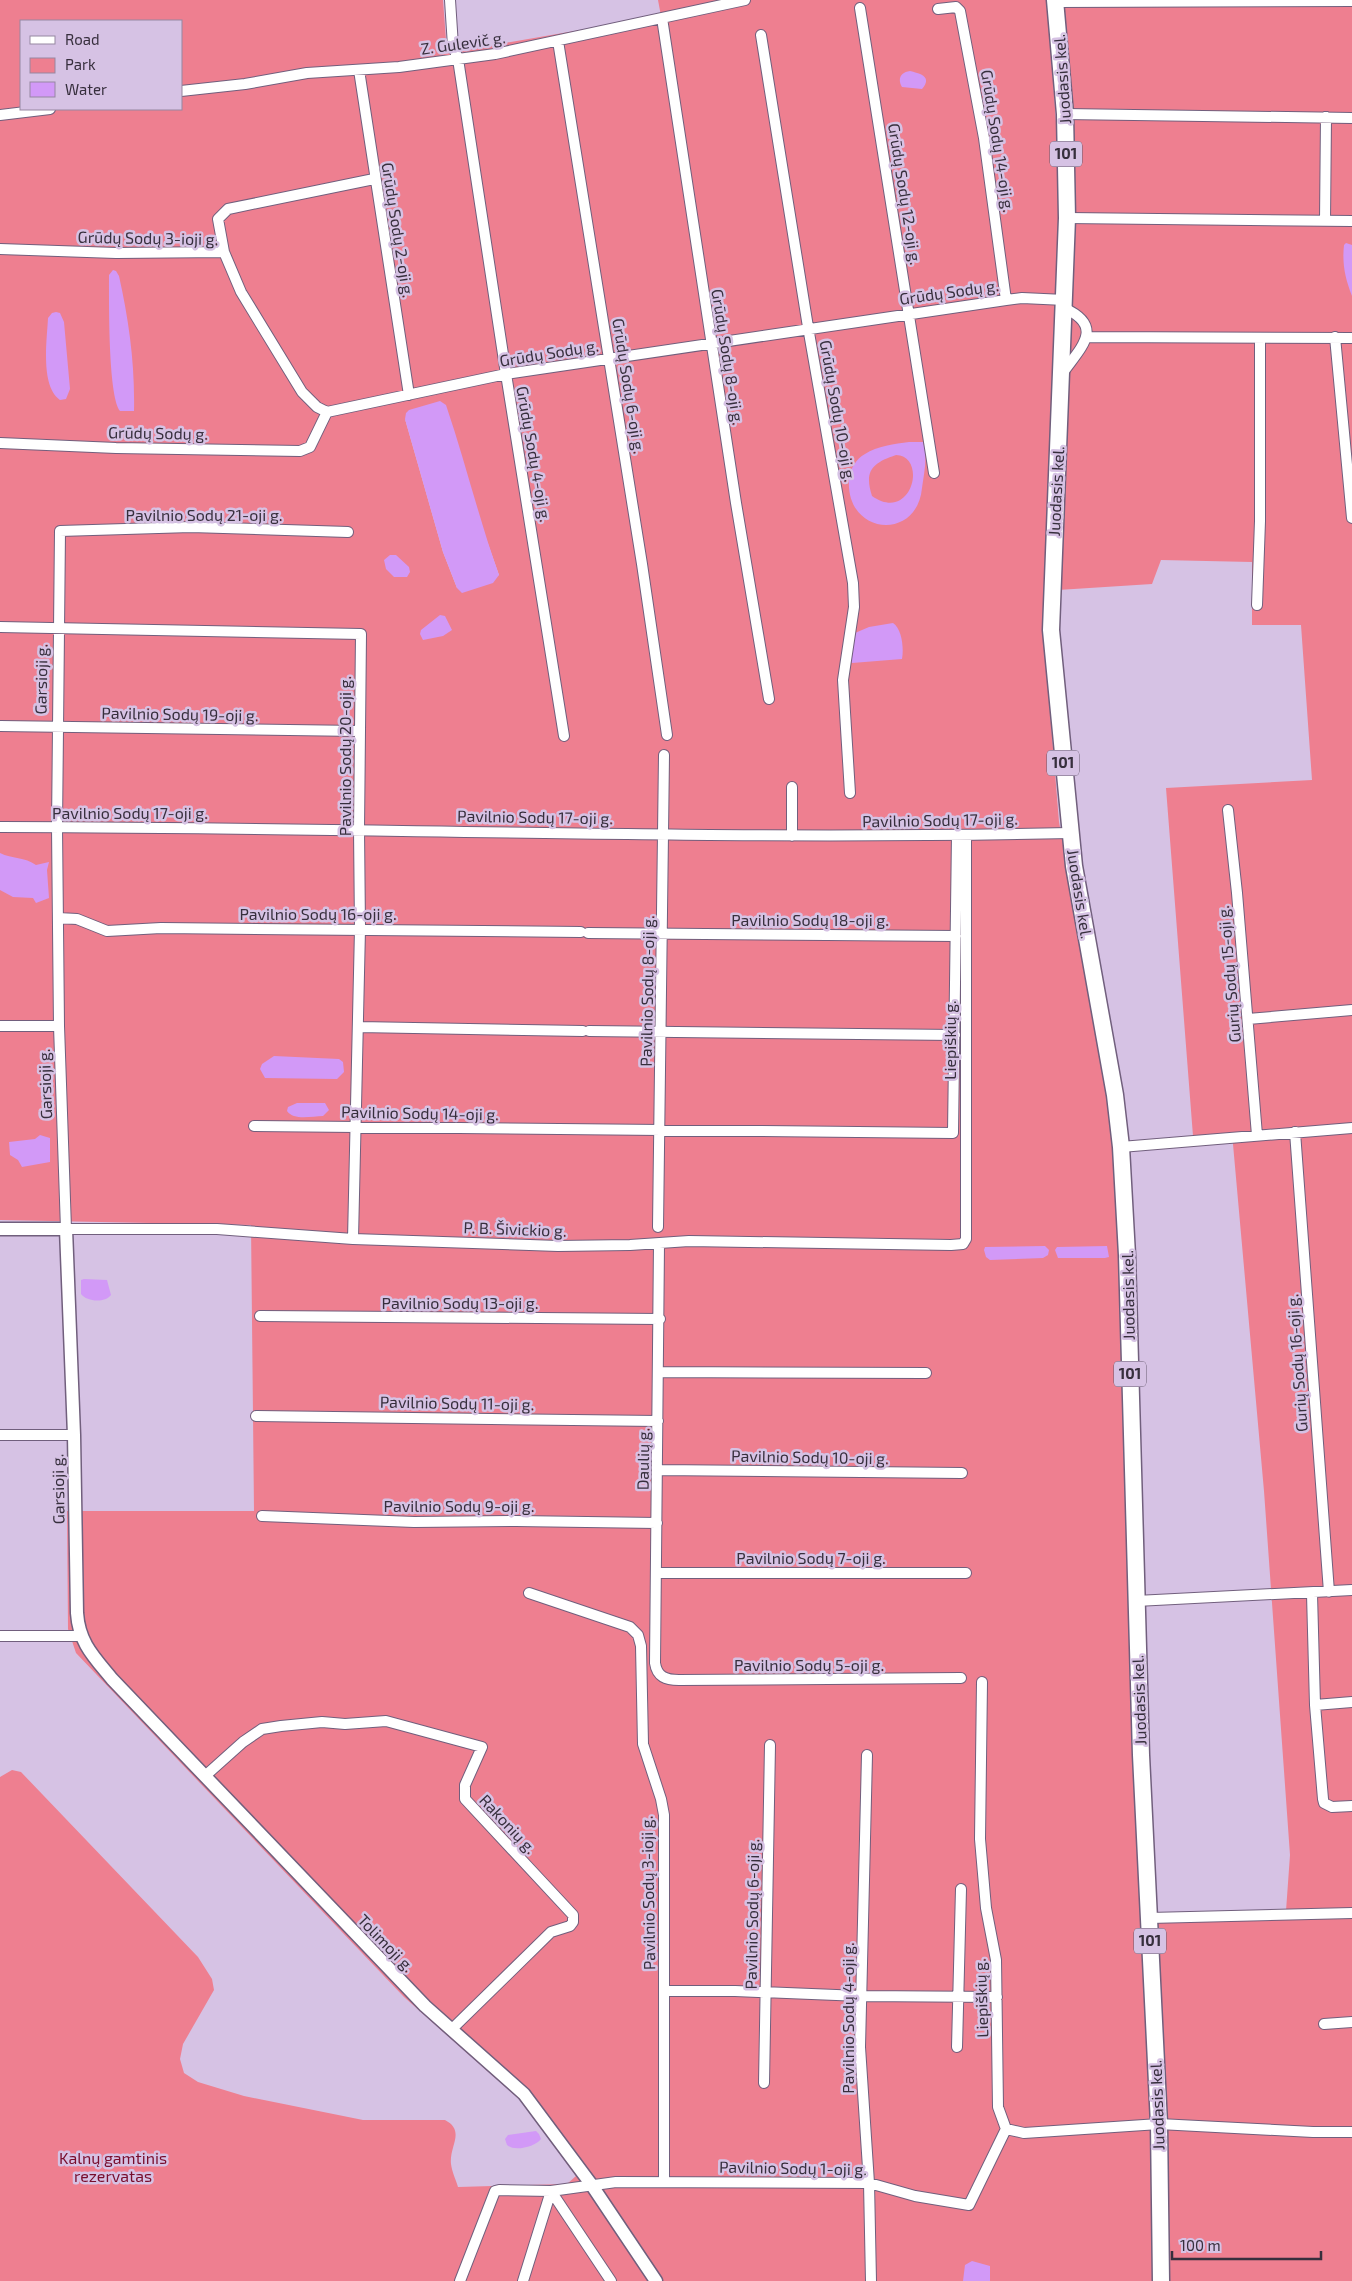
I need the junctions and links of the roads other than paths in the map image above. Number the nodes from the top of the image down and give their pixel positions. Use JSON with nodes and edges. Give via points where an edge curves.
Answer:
{"nodes":[{"id":1,"x":450,"y":0,"type":"edge"},
{"id":2,"x":745,"y":0,"type":"edge"},
{"id":3,"x":1192,"y":0,"type":"edge"},
{"id":4,"x":1056,"y":1,"type":"edge"},
{"id":5,"x":1352,"y":1,"type":"edge"},
{"id":6,"x":860,"y":8,"type":"dead end"},
{"id":7,"x":938,"y":9,"type":"dead end"},
{"id":8,"x":662,"y":18,"type":"junction"},
{"id":9,"x":761,"y":35,"type":"dead end"},
{"id":10,"x":558,"y":41,"type":"junction"},
{"id":11,"x":458,"y":59,"type":"junction"},
{"id":12,"x":359,"y":70,"type":"junction"},
{"id":13,"x":182,"y":91,"type":"edge"},
{"id":14,"x":42,"y":110,"type":"edge"},
{"id":15,"x":1065,"y":114,"type":"junction"},
{"id":16,"x":0,"y":115,"type":"edge"},
{"id":17,"x":1326,"y":117,"type":"junction"},
{"id":18,"x":1352,"y":118,"type":"edge"},
{"id":19,"x":374,"y":179,"type":"junction"},
{"id":20,"x":1067,"y":218,"type":"junction"},
{"id":21,"x":1325,"y":221,"type":"junction"},
{"id":22,"x":1352,"y":222,"type":"edge"},
{"id":23,"x":0,"y":249,"type":"edge"},
{"id":24,"x":224,"y":252,"type":"junction"},
{"id":25,"x":1006,"y":300,"type":"junction"},
{"id":26,"x":1064,"y":304,"type":"junction"},
{"id":27,"x":909,"y":313,"type":"junction"},
{"id":28,"x":808,"y":328,"type":"junction"},
{"id":29,"x":1088,"y":337,"type":"junction"},
{"id":30,"x":1335,"y":337,"type":"junction"},
{"id":31,"x":1260,"y":338,"type":"junction"},
{"id":32,"x":1352,"y":338,"type":"edge"},
{"id":33,"x":711,"y":343,"type":"junction"},
{"id":34,"x":610,"y":359,"type":"junction"},
{"id":35,"x":506,"y":374,"type":"junction"},
{"id":36,"x":1062,"y":375,"type":"junction"},
{"id":37,"x":409,"y":394,"type":"junction"},
{"id":38,"x":327,"y":412,"type":"junction"},
{"id":39,"x":0,"y":443,"type":"edge"},
{"id":40,"x":934,"y":473,"type":"dead end"},
{"id":41,"x":1352,"y":518,"type":"edge"},
{"id":42,"x":60,"y":531,"type":"joint"},
{"id":43,"x":348,"y":532,"type":"dead end"},
{"id":44,"x":1256,"y":605,"type":"dead end"},
{"id":45,"x":0,"y":627,"type":"edge"},
{"id":46,"x":58,"y":629,"type":"junction"},
{"id":47,"x":769,"y":699,"type":"dead end"},
{"id":48,"x":0,"y":726,"type":"edge"},
{"id":49,"x":56,"y":728,"type":"junction"},
{"id":50,"x":360,"y":731,"type":"junction"},
{"id":51,"x":564,"y":736,"type":"dead end"},
{"id":52,"x":667,"y":736,"type":"dead end"},
{"id":53,"x":664,"y":755,"type":"dead end"},
{"id":54,"x":792,"y":787,"type":"dead end"},
{"id":55,"x":850,"y":793,"type":"dead end"},
{"id":56,"x":1228,"y":810,"type":"dead end"},
{"id":57,"x":0,"y":827,"type":"edge"},
{"id":58,"x":57,"y":827,"type":"junction"},
{"id":59,"x":359,"y":829,"type":"junction"},
{"id":60,"x":1070,"y":833,"type":"junction"},
{"id":61,"x":664,"y":835,"type":"junction"},
{"id":62,"x":962,"y":835,"type":"junction"},
{"id":63,"x":792,"y":836,"type":"junction"},
{"id":64,"x":58,"y":918,"type":"junction"},
{"id":65,"x":360,"y":929,"type":"junction"},
{"id":66,"x":663,"y":934,"type":"junction"},
{"id":67,"x":956,"y":936,"type":"junction"},
{"id":68,"x":1352,"y":1010,"type":"edge"},
{"id":69,"x":1248,"y":1019,"type":"junction"},
{"id":70,"x":0,"y":1026,"type":"edge"},
{"id":71,"x":59,"y":1026,"type":"junction"},
{"id":72,"x":359,"y":1027,"type":"junction"},
{"id":73,"x":662,"y":1033,"type":"junction"},
{"id":74,"x":955,"y":1036,"type":"junction"},
{"id":75,"x":254,"y":1126,"type":"dead end"},
{"id":76,"x":356,"y":1126,"type":"junction"},
{"id":77,"x":1352,"y":1128,"type":"edge"},
{"id":78,"x":660,"y":1131,"type":"junction"},
{"id":79,"x":1295,"y":1132,"type":"junction"},
{"id":80,"x":1257,"y":1135,"type":"junction"},
{"id":81,"x":1121,"y":1147,"type":"junction"},
{"id":82,"x":658,"y":1227,"type":"dead end"},
{"id":83,"x":66,"y":1228,"type":"junction"},
{"id":84,"x":0,"y":1229,"type":"edge"},
{"id":85,"x":353,"y":1239,"type":"junction"},
{"id":86,"x":659,"y":1244,"type":"junction"},
{"id":87,"x":963,"y":1244,"type":"joint"},
{"id":88,"x":260,"y":1316,"type":"dead end"},
{"id":89,"x":660,"y":1319,"type":"junction"},
{"id":90,"x":659,"y":1372,"type":"junction"},
{"id":91,"x":926,"y":1373,"type":"dead end"},
{"id":92,"x":256,"y":1416,"type":"dead end"},
{"id":93,"x":658,"y":1421,"type":"junction"},
{"id":94,"x":0,"y":1434,"type":"edge"},
{"id":95,"x":74,"y":1435,"type":"junction"},
{"id":96,"x":658,"y":1470,"type":"junction"},
{"id":97,"x":962,"y":1473,"type":"dead end"},
{"id":98,"x":262,"y":1516,"type":"dead end"},
{"id":99,"x":657,"y":1523,"type":"junction"},
{"id":100,"x":966,"y":1573,"type":"dead end"},
{"id":101,"x":656,"y":1574,"type":"junction"},
{"id":102,"x":1352,"y":1590,"type":"edge"},
{"id":103,"x":1329,"y":1592,"type":"junction"},
{"id":104,"x":529,"y":1594,"type":"dead end"},
{"id":105,"x":1312,"y":1594,"type":"junction"},
{"id":106,"x":1136,"y":1601,"type":"junction"},
{"id":107,"x":0,"y":1636,"type":"edge"},
{"id":108,"x":80,"y":1636,"type":"junction"},
{"id":109,"x":658,"y":1674,"type":"joint"},
{"id":110,"x":961,"y":1678,"type":"dead end"},
{"id":111,"x":982,"y":1682,"type":"dead end"},
{"id":112,"x":1352,"y":1702,"type":"edge"},
{"id":113,"x":1315,"y":1705,"type":"junction"},
{"id":114,"x":770,"y":1745,"type":"dead end"},
{"id":115,"x":867,"y":1755,"type":"dead end"},
{"id":116,"x":205,"y":1776,"type":"junction"},
{"id":117,"x":1352,"y":1806,"type":"edge"},
{"id":118,"x":960,"y":1889,"type":"dead end"},
{"id":119,"x":1352,"y":1913,"type":"edge"},
{"id":120,"x":1149,"y":1918,"type":"junction"},
{"id":121,"x":664,"y":1991,"type":"junction"},
{"id":122,"x":766,"y":1992,"type":"junction"},
{"id":123,"x":861,"y":1996,"type":"junction"},
{"id":124,"x":959,"y":1996,"type":"junction"},
{"id":125,"x":997,"y":1997,"type":"junction"},
{"id":126,"x":1352,"y":2022,"type":"edge"},
{"id":127,"x":1324,"y":2024,"type":"dead end"},
{"id":128,"x":452,"y":2029,"type":"junction"},
{"id":129,"x":957,"y":2047,"type":"dead end"},
{"id":130,"x":764,"y":2083,"type":"dead end"},
{"id":131,"x":1159,"y":2124,"type":"junction"},
{"id":132,"x":1006,"y":2129,"type":"junction"},
{"id":133,"x":1352,"y":2132,"type":"edge"},
{"id":134,"x":664,"y":2182,"type":"junction"},
{"id":135,"x":869,"y":2183,"type":"junction"},
{"id":136,"x":591,"y":2184,"type":"junction"},
{"id":137,"x":551,"y":2191,"type":"junction"},
{"id":138,"x":460,"y":2281,"type":"edge"},
{"id":139,"x":523,"y":2281,"type":"edge"},
{"id":140,"x":611,"y":2281,"type":"edge"},
{"id":141,"x":656,"y":2281,"type":"edge"},
{"id":142,"x":871,"y":2281,"type":"edge"},
{"id":143,"x":1162,"y":2281,"type":"edge"}],
"edges":[{"from":1,"to":11,"type":"street","name":"Grūdų Sodų 4-oji g.","via":[[453,46]]},
{"from":2,"to":8,"type":"street","name":"Z. Gulevič g."},
{"from":3,"to":4,"type":"street"},
{"from":3,"to":5,"type":"street"},
{"from":4,"to":15,"type":"main road","name":"Juodasis kel.","number":"101"},
{"from":6,"to":27,"type":"street","name":"Grūdų Sodų 12-oji g."},
{"from":7,"to":25,"type":"street","name":"Grūdų Sodų 14-oji g.","via":[[956,7],[960,11],[984,138]]},
{"from":8,"to":10,"type":"street","name":"Z. Gulevič g."},
{"from":8,"to":33,"type":"street","name":"Grūdų Sodų 8-oji g."},
{"from":9,"to":28,"type":"street","name":"Grūdų Sodų 10-oji g."},
{"from":10,"to":11,"type":"street","name":"Z. Gulevič g."},
{"from":10,"to":34,"type":"street","name":"Grūdų Sodų 6-oji g."},
{"from":11,"to":12,"type":"street","name":"Z. Gulevič g."},
{"from":11,"to":35,"type":"street","name":"Grūdų Sodų 4-oji g."},
{"from":12,"to":13,"type":"street","name":"Z. Gulevič g."},
{"from":12,"to":19,"type":"street","name":"Grūdų Sodų 2-oji g."},
{"from":14,"to":16,"type":"street"},
{"from":15,"to":17,"type":"street"},
{"from":15,"to":20,"type":"main road","name":"Juodasis kel.","number":"101"},
{"from":17,"to":18,"type":"street"},
{"from":17,"to":21,"type":"street"},
{"from":19,"to":24,"type":"street","via":[[228,209],[218,219]]},
{"from":19,"to":37,"type":"street","name":"Grūdų Sodų 2-oji g."},
{"from":20,"to":21,"type":"street"},
{"from":20,"to":26,"type":"main road","name":"Juodasis kel.","number":"101"},
{"from":21,"to":22,"type":"street"},
{"from":23,"to":24,"type":"street","name":"Grūdų Sodų 3-ioji g."},
{"from":24,"to":38,"type":"street","name":"Grūdų Sodų 3-ioji g.","via":[[241,292],[302,392]]},
{"from":25,"to":26,"type":"street","name":"Grūdų Sodų g."},
{"from":25,"to":27,"type":"street","name":"Grūdų Sodų g."},
{"from":26,"to":29,"type":"street","via":[[1082,318]]},
{"from":26,"to":36,"type":"main road","number":"101"},
{"from":27,"to":28,"type":"street","name":"Grūdų Sodų g."},
{"from":27,"to":40,"type":"street","name":"Grūdų Sodų 12-oji g."},
{"from":28,"to":33,"type":"street","name":"Grūdų Sodų g."},
{"from":28,"to":55,"type":"street","name":"Grūdų Sodų 10-oji g.","via":[[854,597],[843,680]]},
{"from":29,"to":31,"type":"street"},
{"from":29,"to":36,"type":"street"},
{"from":30,"to":31,"type":"street"},
{"from":30,"to":32,"type":"street"},
{"from":30,"to":41,"type":"street"},
{"from":31,"to":44,"type":"street","via":[[1260,521]]},
{"from":33,"to":34,"type":"street","name":"Grūdų Sodų g."},
{"from":33,"to":47,"type":"street","name":"Grūdų Sodų 8-oji g."},
{"from":34,"to":35,"type":"street","name":"Grūdų Sodų g."},
{"from":34,"to":52,"type":"street","name":"Grūdų Sodų 6-oji g."},
{"from":35,"to":37,"type":"street","name":"Grūdų Sodų g."},
{"from":35,"to":51,"type":"street","name":"Grūdų Sodų 4-oji g."},
{"from":36,"to":60,"type":"main road","name":"Juodasis kel.","number":"101","via":[[1051,630]]},
{"from":37,"to":38,"type":"street","name":"Grūdų Sodų g."},
{"from":38,"to":39,"type":"street","name":"Grūdų Sodų g.","via":[[310,447],[300,451]]},
{"from":42,"to":43,"type":"street","name":"Pavilnio Sodų 21-oji g.","via":[[191,527]]},
{"from":42,"to":46,"type":"street","name":"Garsioji g."},
{"from":45,"to":46,"type":"street","name":"Pavilnio Sodų 20-oji g."},
{"from":46,"to":49,"type":"street","name":"Garsioji g."},
{"from":46,"to":50,"type":"street","name":"Pavilnio Sodų 20-oji g.","via":[[361,634]]},
{"from":48,"to":49,"type":"street","name":"Pavilnio Sodų 19-oji g."},
{"from":49,"to":50,"type":"street","name":"Pavilnio Sodų 19-oji g."},
{"from":49,"to":58,"type":"street","name":"Garsioji g."},
{"from":50,"to":59,"type":"street","name":"Pavilnio Sodų 20-oji g."},
{"from":53,"to":61,"type":"street","name":"Pavilnio Sodų 8-oji g."},
{"from":54,"to":63,"type":"street"},
{"from":56,"to":69,"type":"street","name":"Gurių Sodų 15-oji g."},
{"from":57,"to":58,"type":"street","name":"Pavilnio Sodų 17-oji g."},
{"from":58,"to":59,"type":"street","name":"Pavilnio Sodų 17-oji g."},
{"from":58,"to":64,"type":"street","name":"Garsioji g."},
{"from":59,"to":61,"type":"street","name":"Pavilnio Sodų 17-oji g."},
{"from":59,"to":65,"type":"street","name":"Pavilnio Sodų 20-oji g."},
{"from":60,"to":62,"type":"street","name":"Pavilnio Sodų 17-oji g."},
{"from":60,"to":81,"type":"main road","name":"Juodasis kel.","number":"101"},
{"from":61,"to":63,"type":"street","name":"Pavilnio Sodų 17-oji g."},
{"from":61,"to":66,"type":"street","name":"Pavilnio Sodų 8-oji g."},
{"from":62,"to":63,"type":"street","name":"Pavilnio Sodų 17-oji g."},
{"from":62,"to":67,"type":"street"},
{"from":62,"to":87,"type":"street","name":"Liepiškių g.","via":[[966,1239]]},
{"from":64,"to":65,"type":"street","name":"Pavilnio Sodų 16-oji g.","via":[[77,919],[107,932],[161,928]]},
{"from":64,"to":71,"type":"street","name":"Garsioji g."},
{"from":65,"to":66,"type":"street","name":"Pavilnio Sodų 16-oji g."},
{"from":65,"to":72,"type":"street","name":"Pavilnio Sodų 20-oji g."},
{"from":66,"to":67,"type":"street","name":"Pavilnio Sodų 18-oji g."},
{"from":66,"to":73,"type":"street","name":"Pavilnio Sodų 8-oji g."},
{"from":67,"to":74,"type":"street"},
{"from":68,"to":69,"type":"street"},
{"from":69,"to":80,"type":"street","name":"Gurių Sodų 15-oji g."},
{"from":70,"to":71,"type":"street"},
{"from":71,"to":83,"type":"street","name":"Garsioji g."},
{"from":72,"to":73,"type":"street"},
{"from":72,"to":76,"type":"street","name":"Pavilnio Sodų 20-oji g."},
{"from":73,"to":74,"type":"street"},
{"from":73,"to":78,"type":"street","name":"Pavilnio Sodų 8-oji g."},
{"from":74,"to":78,"type":"street","name":"Pavilnio Sodų 14-oji g.","via":[[953,1134]]},
{"from":75,"to":76,"type":"street","name":"Pavilnio Sodų 14-oji g."},
{"from":76,"to":78,"type":"street","name":"Pavilnio Sodų 14-oji g."},
{"from":76,"to":85,"type":"street","name":"Pavilnio Sodų 20-oji g."},
{"from":77,"to":79,"type":"street"},
{"from":78,"to":82,"type":"street","name":"Pavilnio Sodų 8-oji g."},
{"from":79,"to":80,"type":"street"},
{"from":79,"to":103,"type":"street","name":"Gurių Sodų 16-oji g."},
{"from":80,"to":81,"type":"street"},
{"from":81,"to":106,"type":"main road","name":"Juodasis kel.","number":"101"},
{"from":83,"to":84,"type":"street"},
{"from":83,"to":85,"type":"street","name":"P. B. Šivickio g.","via":[[217,1229]]},
{"from":83,"to":95,"type":"street","name":"Garsioji g."},
{"from":85,"to":86,"type":"street","name":"P. B. Šivickio g.","via":[[558,1246]]},
{"from":86,"to":87,"type":"street","name":"P. B. Šivickio g.","via":[[689,1241]]},
{"from":86,"to":89,"type":"street","name":"Daulių g."},
{"from":88,"to":89,"type":"street","name":"Pavilnio Sodų 13-oji g."},
{"from":89,"to":90,"type":"street","name":"Daulių g."},
{"from":90,"to":91,"type":"street"},
{"from":90,"to":93,"type":"street","name":"Daulių g."},
{"from":92,"to":93,"type":"street","name":"Pavilnio Sodų 11-oji g."},
{"from":93,"to":96,"type":"street","name":"Daulių g."},
{"from":94,"to":95,"type":"street"},
{"from":95,"to":108,"type":"street","name":"Garsioji g."},
{"from":96,"to":97,"type":"street","name":"Pavilnio Sodų 10-oji g."},
{"from":96,"to":99,"type":"street","name":"Daulių g."},
{"from":98,"to":99,"type":"street","name":"Pavilnio Sodų 9-oji g.","via":[[414,1522]]},
{"from":99,"to":101,"type":"street","name":"Daulių g."},
{"from":100,"to":101,"type":"street","name":"Pavilnio Sodų 7-oji g."},
{"from":101,"to":109,"type":"street","name":"Daulių g.","via":[[655,1664]]},
{"from":102,"to":103,"type":"street"},
{"from":103,"to":105,"type":"street"},
{"from":104,"to":121,"type":"street","name":"Pavilnio Sodų 3-ioji g.","via":[[630,1627],[638,1635],[643,1662],[643,1744],[664,1815]]},
{"from":105,"to":106,"type":"street"},
{"from":105,"to":113,"type":"street"},
{"from":106,"to":120,"type":"main road","name":"Juodasis kel.","number":"101"},
{"from":107,"to":108,"type":"street"},
{"from":108,"to":116,"type":"street","name":"Tolimoji g.","via":[[112,1679]]},
{"from":109,"to":110,"type":"street","name":"Pavilnio Sodų 5-oji g.","via":[[666,1679],[679,1680]]},
{"from":111,"to":125,"type":"street","name":"Liepiškių g.","via":[[980,1839],[986,1908],[996,1960]]},
{"from":112,"to":113,"type":"street"},
{"from":113,"to":117,"type":"street","via":[[1324,1803],[1332,1807]]},
{"from":114,"to":122,"type":"street","name":"Pavilnio Sodų 6-oji g."},
{"from":115,"to":123,"type":"street","name":"Pavilnio Sodų 4-oji g."},
{"from":116,"to":128,"type":"street","name":"Tolimoji g.","via":[[425,2006]]},
{"from":116,"to":128,"type":"street","name":"Rakonių g.","via":[[262,1729],[281,1726],[386,1721],[482,1747],[465,1786],[465,1800],[574,1915],[574,1922],[551,1932]]},
{"from":118,"to":124,"type":"street"},
{"from":119,"to":120,"type":"street"},
{"from":120,"to":131,"type":"main road","name":"Juodasis kel.","number":"101"},
{"from":121,"to":122,"type":"street"},
{"from":121,"to":134,"type":"street","name":"Pavilnio Sodų 3-ioji g."},
{"from":122,"to":123,"type":"street"},
{"from":122,"to":130,"type":"street","name":"Pavilnio Sodų 6-oji g."},
{"from":123,"to":124,"type":"street"},
{"from":123,"to":135,"type":"street","name":"Pavilnio Sodų 4-oji g.","via":[[860,2047]]},
{"from":124,"to":125,"type":"street"},
{"from":124,"to":129,"type":"street"},
{"from":125,"to":132,"type":"street","name":"Liepiškių g.","via":[[998,2107]]},
{"from":126,"to":127,"type":"street"},
{"from":128,"to":136,"type":"street","name":"Tolimoji g.","via":[[524,2094]]},
{"from":131,"to":132,"type":"street","via":[[1024,2133]]},
{"from":131,"to":133,"type":"street"},
{"from":131,"to":143,"type":"main road","name":"Juodasis kel.","number":"101"},
{"from":132,"to":135,"type":"street","name":"Pavilnio Sodų 1-oji g.","via":[[969,2204],[915,2196]]},
{"from":134,"to":135,"type":"street","name":"Pavilnio Sodų 1-oji g."},
{"from":134,"to":136,"type":"street","name":"Pavilnio Sodų 1-oji g."},
{"from":135,"to":142,"type":"street","name":"Pavilnio Sodų 4-oji g."},
{"from":136,"to":137,"type":"street","name":"Pavilnio Sodų 1-oji g."},
{"from":136,"to":141,"type":"street","name":"Tolimoji g."},
{"from":137,"to":138,"type":"street","name":"Pavilnio Sodų 1-oji g.","via":[[495,2191]]},
{"from":137,"to":139,"type":"street"},
{"from":137,"to":140,"type":"street"}]}
